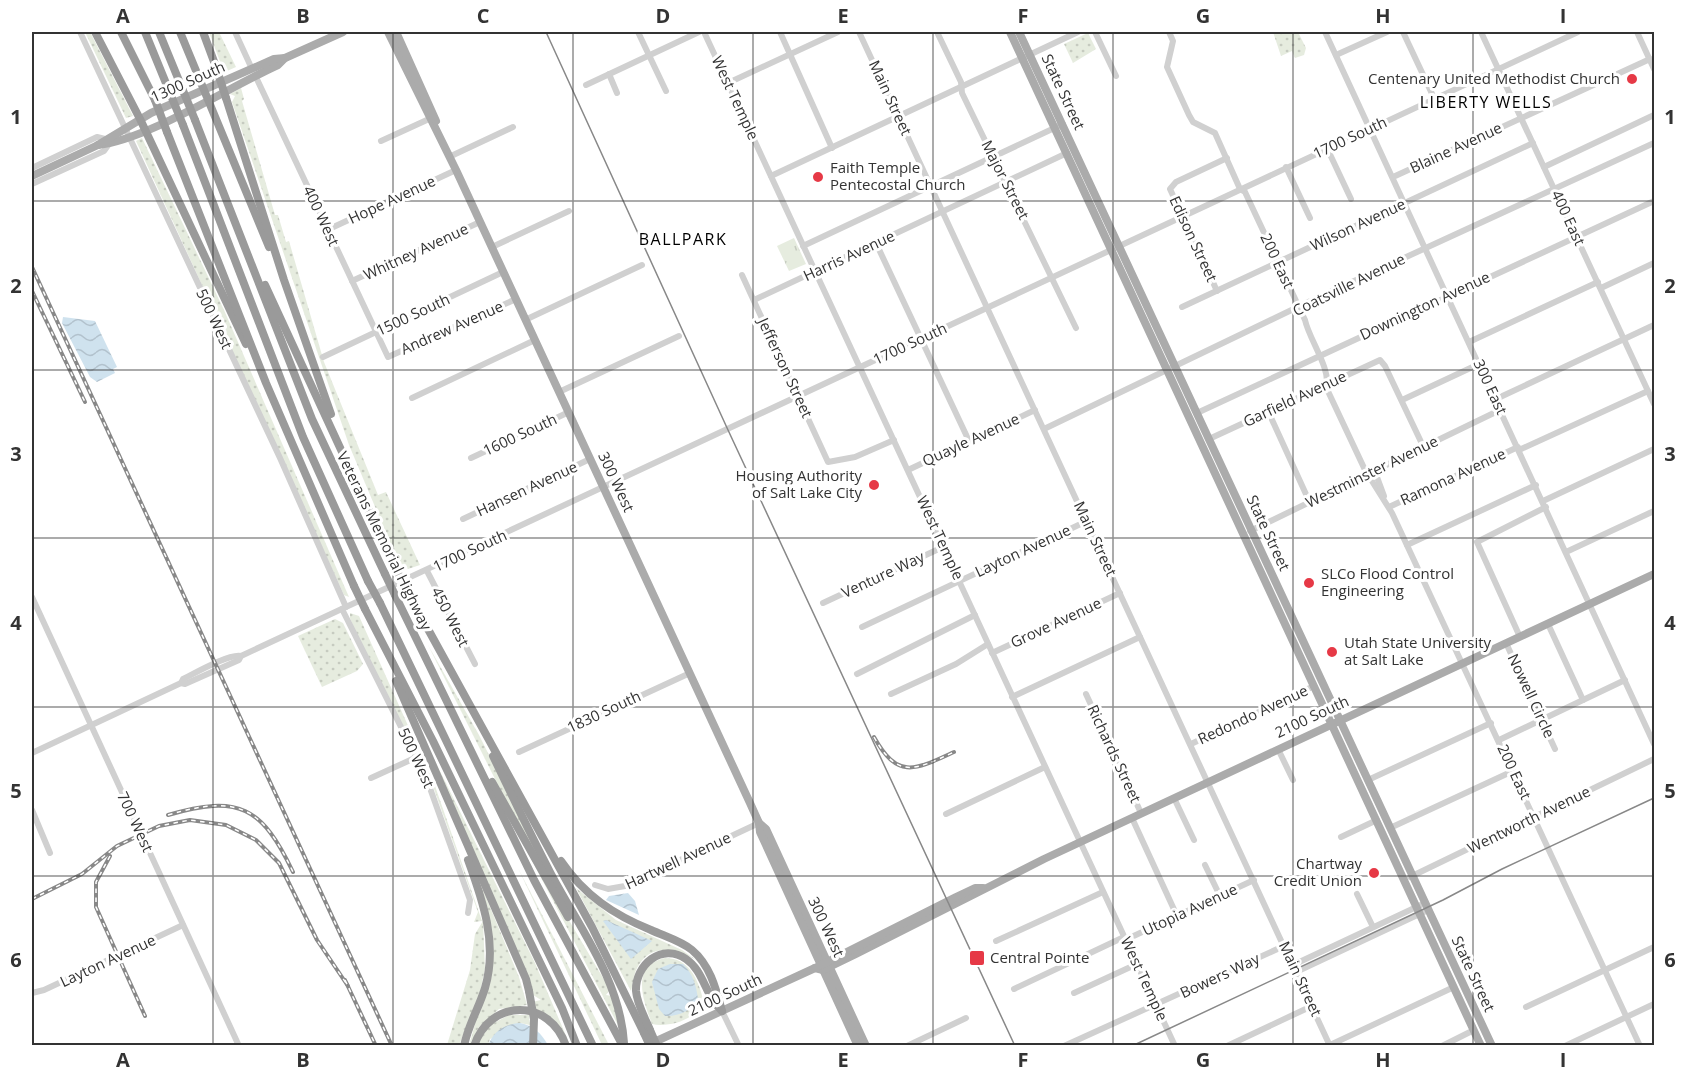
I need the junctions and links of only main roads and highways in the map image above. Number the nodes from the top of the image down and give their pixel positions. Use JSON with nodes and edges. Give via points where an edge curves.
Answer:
{"nodes":[{"id":1,"x":94,"y":32,"type":"edge"},
{"id":2,"x":116,"y":32,"type":"edge"},
{"id":3,"x":122,"y":32,"type":"edge"},
{"id":4,"x":145,"y":32,"type":"edge"},
{"id":5,"x":159,"y":32,"type":"edge"},
{"id":6,"x":180,"y":32,"type":"edge"},
{"id":7,"x":203,"y":32,"type":"edge"},
{"id":8,"x":343,"y":32,"type":"edge"},
{"id":9,"x":388,"y":32,"type":"edge"},
{"id":10,"x":396,"y":32,"type":"edge"},
{"id":11,"x":1010,"y":32,"type":"edge"},
{"id":12,"x":1019,"y":32,"type":"edge"},
{"id":13,"x":1026,"y":56,"type":"junction"},
{"id":14,"x":141,"y":70,"type":"junction"},
{"id":15,"x":254,"y":72,"type":"junction"},
{"id":16,"x":206,"y":89,"type":"junction"},
{"id":17,"x":209,"y":99,"type":"junction"},
{"id":18,"x":140,"y":119,"type":"junction"},
{"id":19,"x":1059,"y":126,"type":"junction"},
{"id":20,"x":145,"y":130,"type":"junction"},
{"id":21,"x":107,"y":141,"type":"junction"},
{"id":22,"x":449,"y":155,"type":"junction"},
{"id":23,"x":32,"y":177,"type":"edge"},
{"id":24,"x":230,"y":212,"type":"junction"},
{"id":25,"x":1115,"y":247,"type":"junction"},
{"id":26,"x":284,"y":280,"type":"junction"},
{"id":27,"x":1171,"y":368,"type":"junction"},
{"id":28,"x":266,"y":383,"type":"junction"},
{"id":29,"x":346,"y":456,"type":"junction"},
{"id":30,"x":1248,"y":532,"type":"junction"},
{"id":31,"x":1654,"y":575,"type":"edge"},
{"id":32,"x":365,"y":609,"type":"junction"},
{"id":33,"x":466,"y":698,"type":"junction"},
{"id":34,"x":450,"y":708,"type":"junction"},
{"id":35,"x":1335,"y":721,"type":"junction"},
{"id":36,"x":440,"y":784,"type":"junction"},
{"id":37,"x":531,"y":814,"type":"junction"},
{"id":38,"x":1377,"y":820,"type":"junction"},
{"id":39,"x":1398,"y":845,"type":"junction"},
{"id":40,"x":823,"y":965,"type":"junction"},
{"id":41,"x":611,"y":987,"type":"junction"},
{"id":42,"x":723,"y":1011,"type":"junction"},
{"id":43,"x":1466,"y":1013,"type":"junction"},
{"id":44,"x":1482,"y":1027,"type":"junction"},
{"id":45,"x":1474,"y":1030,"type":"junction"},
{"id":46,"x":647,"y":1032,"type":"junction"},
{"id":47,"x":622,"y":1043,"type":"edge"},
{"id":48,"x":593,"y":1045,"type":"edge"},
{"id":49,"x":464,"y":1046,"type":"edge"},
{"id":50,"x":474,"y":1046,"type":"edge"},
{"id":51,"x":533,"y":1046,"type":"edge"},
{"id":52,"x":566,"y":1046,"type":"edge"},
{"id":53,"x":576,"y":1046,"type":"edge"},
{"id":54,"x":648,"y":1046,"type":"edge"},
{"id":55,"x":657,"y":1046,"type":"edge"},
{"id":56,"x":858,"y":1046,"type":"edge"},
{"id":57,"x":866,"y":1046,"type":"edge"},
{"id":58,"x":1481,"y":1046,"type":"edge"},
{"id":59,"x":1487,"y":1046,"type":"edge"},
{"id":60,"x":1492,"y":1046,"type":"edge"}],
"edges":[{"from":1,"to":18,"type":"highway"},
{"from":2,"to":14,"type":"highway"},
{"from":3,"to":14,"type":"highway"},
{"from":4,"to":48,"type":"highway","name":"Veterans Memorial Highway","bridge":true,"via":[[303,437],[368,581]]},
{"from":5,"to":24,"type":"highway","name":"Veterans Memorial Highway","bridge":true},
{"from":6,"to":16,"type":"highway"},
{"from":7,"to":26,"type":"highway","bridge":true},
{"from":8,"to":15,"type":"main road"},
{"from":9,"to":22,"type":"main road","name":"300 West"},
{"from":10,"to":22,"type":"main road","name":"300 West"},
{"from":11,"to":13,"type":"main road","name":"State Street"},
{"from":12,"to":13,"type":"main road","name":"State Street"},
{"from":13,"to":19,"type":"main road","name":"State Street"},
{"from":14,"to":28,"type":"highway","bridge":true},
{"from":15,"to":16,"type":"main road","name":"1300 South"},
{"from":15,"to":17,"type":"main road","name":"1300 South"},
{"from":16,"to":17,"type":"highway"},
{"from":16,"to":18,"type":"main road","name":"1300 South"},
{"from":17,"to":20,"type":"main road","name":"1300 South"},
{"from":17,"to":26,"type":"highway"},
{"from":18,"to":20,"type":"highway"},
{"from":18,"to":21,"type":"main road","name":"1300 South"},
{"from":19,"to":25,"type":"main road","name":"State Street"},
{"from":19,"to":25,"type":"main road","name":"State Street","via":[[1066,153]]},
{"from":20,"to":21,"type":"main road","name":"1300 South"},
{"from":20,"to":28,"type":"highway","via":[[227,309]]},
{"from":21,"to":23,"type":"main road","name":"1300 South"},
{"from":22,"to":40,"type":"main road","name":"300 West","via":[[759,823],[766,829]]},
{"from":24,"to":29,"type":"highway"},
{"from":24,"to":34,"type":"highway","name":"Veterans Memorial Highway","bridge":true,"via":[[312,419]]},
{"from":25,"to":27,"type":"main road","name":"State Street"},
{"from":26,"to":29,"type":"highway"},
{"from":27,"to":30,"type":"main road","name":"State Street"},
{"from":27,"to":30,"type":"main road","name":"State Street","via":[[1197,413]]},
{"from":28,"to":32,"type":"highway","bridge":true},
{"from":29,"to":33,"type":"highway","bridge":true,"via":[[396,569]]},
{"from":30,"to":35,"type":"main road","name":"State Street"},
{"from":30,"to":35,"type":"main road","name":"State Street","via":[[1314,686]]},
{"from":31,"to":35,"type":"main road","name":"2100 South"},
{"from":32,"to":36,"type":"highway"},
{"from":32,"to":53,"type":"highway","via":[[562,1008]]},
{"from":33,"to":37,"type":"highway"},
{"from":33,"to":41,"type":"highway","via":[[545,863]]},
{"from":34,"to":41,"type":"highway"},
{"from":34,"to":47,"type":"highway","name":"Veterans Memorial Highway","via":[[534,880]]},
{"from":35,"to":38,"type":"main road","name":"State Street"},
{"from":35,"to":39,"type":"main road","name":"State Street"},
{"from":35,"to":40,"type":"main road","name":"2100 South"},
{"from":36,"to":49,"type":"highway","via":[[480,892],[491,942],[485,988]]},
{"from":36,"to":51,"type":"highway","bridge":true,"via":[[526,979],[534,1019]]},
{"from":37,"to":42,"type":"highway","via":[[564,865],[588,893],[628,921],[692,949],[706,966]]},
{"from":37,"to":46,"type":"highway"},
{"from":38,"to":39,"type":"main road"},
{"from":38,"to":43,"type":"main road","name":"State Street"},
{"from":39,"to":44,"type":"main road","name":"State Street"},
{"from":40,"to":42,"type":"main road","name":"2100 South"},
{"from":40,"to":56,"type":"main road","name":"300 West"},
{"from":40,"to":57,"type":"main road","name":"300 West"},
{"from":41,"to":47,"type":"highway","via":[[621,1015]]},
{"from":42,"to":46,"type":"highway","via":[[711,1001],[691,963],[677,954],[662,954],[645,963],[636,983]]},
{"from":42,"to":54,"type":"main road","name":"2100 South"},
{"from":43,"to":44,"type":"main road"},
{"from":43,"to":45,"type":"main road","name":"State Street"},
{"from":44,"to":60,"type":"main road","name":"State Street"},
{"from":45,"to":58,"type":"main road","name":"State Street"},
{"from":45,"to":59,"type":"main road","via":[[1480,1032]]},
{"from":46,"to":54,"type":"highway","bridge":true},
{"from":46,"to":55,"type":"highway","bridge":true},
{"from":50,"to":52,"type":"highway","via":[[478,1033],[494,1017],[516,1010],[536,1013],[554,1023]]}]}
